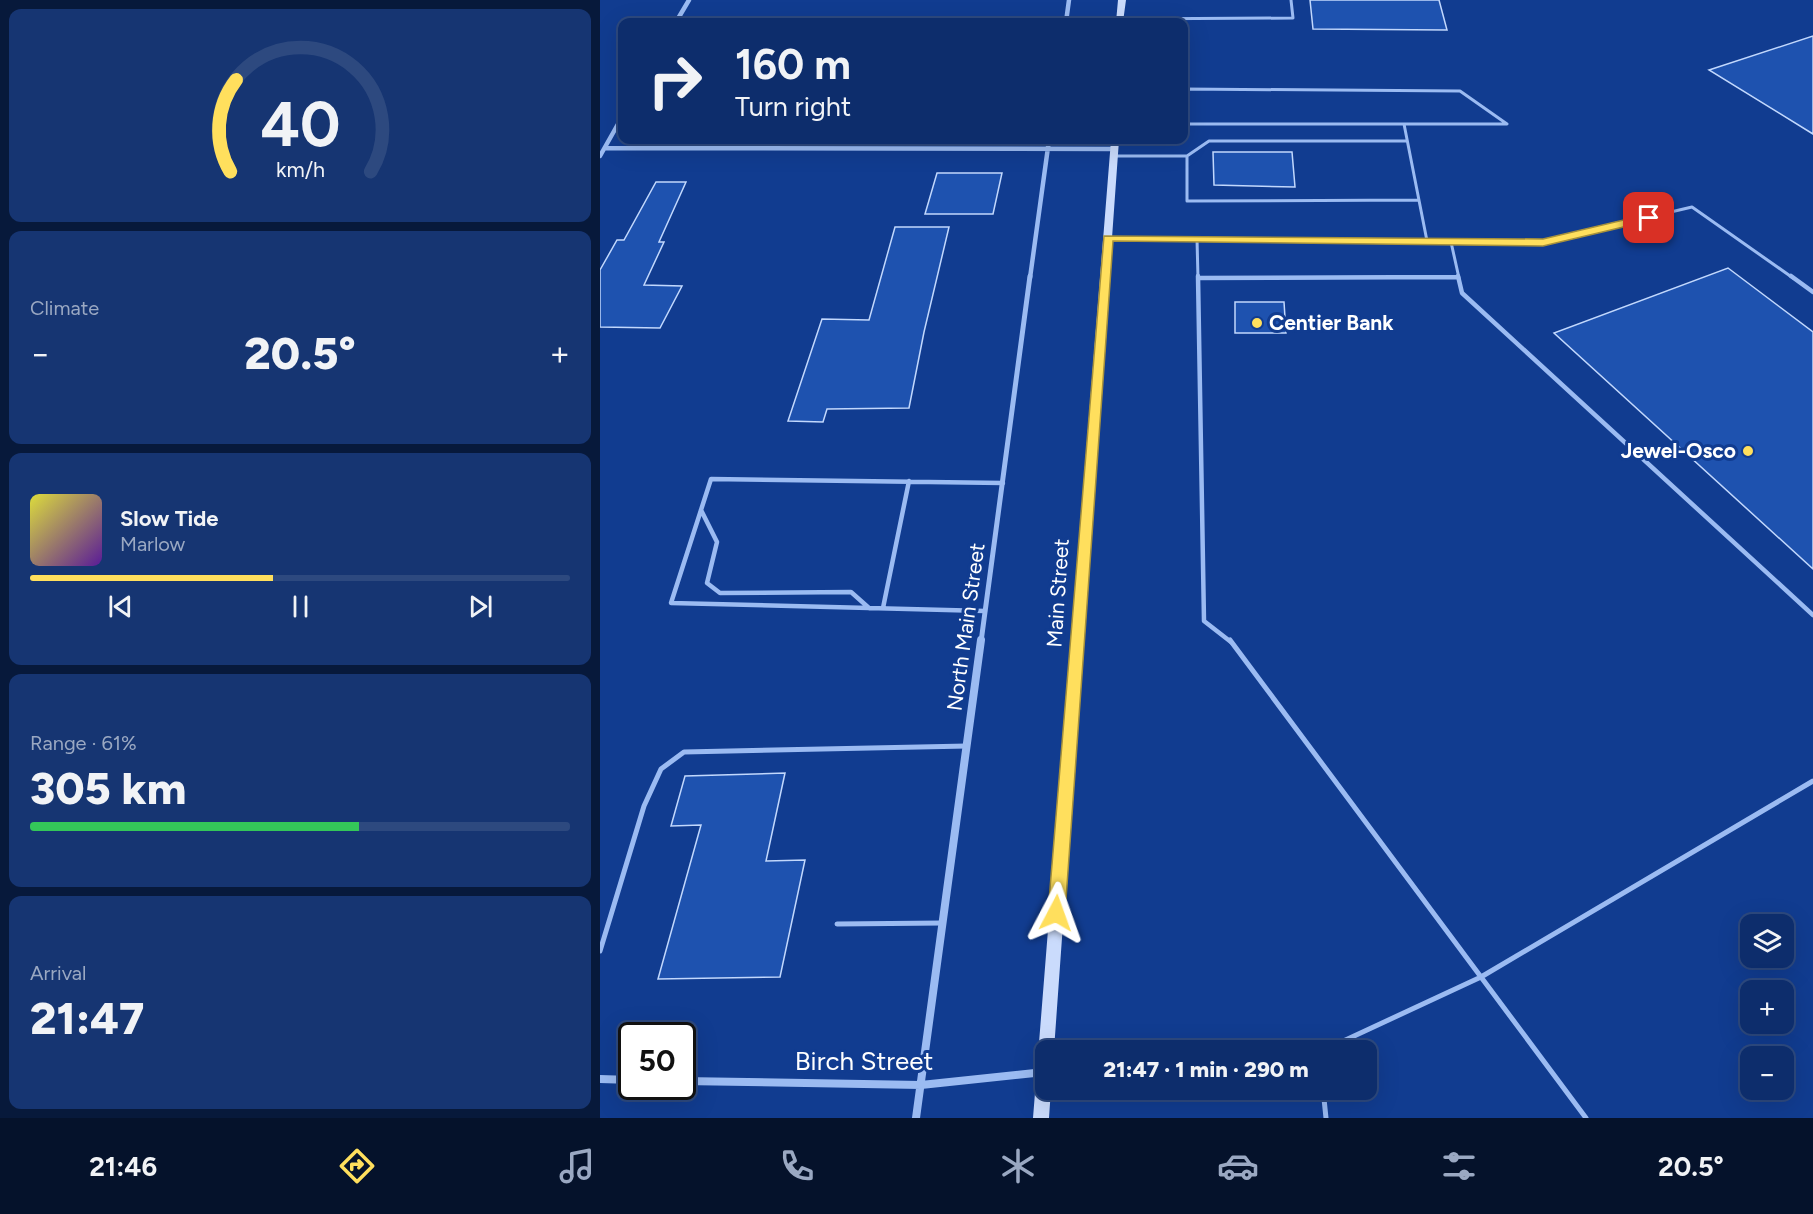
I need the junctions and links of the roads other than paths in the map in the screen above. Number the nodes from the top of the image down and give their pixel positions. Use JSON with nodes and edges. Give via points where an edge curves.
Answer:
{"nodes":[{"id":1,"x":689,"y":0,"type":"edge"},
{"id":2,"x":1069,"y":0,"type":"edge"},
{"id":3,"x":1122,"y":0,"type":"edge"},
{"id":4,"x":1291,"y":0,"type":"edge"},
{"id":5,"x":678,"y":18,"type":"edge"},
{"id":6,"x":1067,"y":18,"type":"edge"},
{"id":7,"x":1120,"y":18,"type":"edge"},
{"id":8,"x":1188,"y":20,"type":"edge"},
{"id":9,"x":1188,"y":89,"type":"edge"},
{"id":10,"x":618,"y":124,"type":"edge"},
{"id":11,"x":1188,"y":124,"type":"edge"},
{"id":12,"x":1404,"y":124,"type":"junction"},
{"id":13,"x":1407,"y":141,"type":"junction"},
{"id":14,"x":1049,"y":144,"type":"edge"},
{"id":15,"x":605,"y":148,"type":"junction"},
{"id":16,"x":1115,"y":148,"type":"edge"},
{"id":17,"x":1048,"y":149,"type":"junction"},
{"id":18,"x":600,"y":156,"type":"edge"},
{"id":19,"x":1187,"y":156,"type":"junction"},
{"id":20,"x":1419,"y":200,"type":"junction"},
{"id":21,"x":1108,"y":238,"type":"junction"},
{"id":22,"x":1197,"y":239,"type":"junction"},
{"id":23,"x":1427,"y":241,"type":"junction"},
{"id":24,"x":1450,"y":242,"type":"junction"},
{"id":25,"x":1458,"y":277,"type":"junction"},
{"id":26,"x":1198,"y":278,"type":"junction"},
{"id":27,"x":1813,"y":292,"type":"edge"},
{"id":28,"x":909,"y":482,"type":"junction"},
{"id":29,"x":1003,"y":483,"type":"junction"},
{"id":30,"x":701,"y":510,"type":"junction"},
{"id":31,"x":869,"y":608,"type":"junction"},
{"id":32,"x":883,"y":608,"type":"junction"},
{"id":33,"x":985,"y":611,"type":"junction"},
{"id":34,"x":1813,"y":615,"type":"edge"},
{"id":35,"x":967,"y":746,"type":"junction"},
{"id":36,"x":1813,"y":781,"type":"edge"},
{"id":37,"x":943,"y":923,"type":"junction"},
{"id":38,"x":837,"y":924,"type":"dead end"},
{"id":39,"x":600,"y":951,"type":"edge"},
{"id":40,"x":1480,"y":977,"type":"junction"},
{"id":41,"x":1047,"y":1040,"type":"edge"},
{"id":42,"x":1345,"y":1040,"type":"edge"},
{"id":43,"x":1035,"y":1073,"type":"edge"},
{"id":44,"x":600,"y":1079,"type":"edge"},
{"id":45,"x":618,"y":1080,"type":"edge"},
{"id":46,"x":696,"y":1081,"type":"edge"},
{"id":47,"x":921,"y":1085,"type":"junction"},
{"id":48,"x":1043,"y":1100,"type":"edge"},
{"id":49,"x":1324,"y":1100,"type":"edge"},
{"id":50,"x":916,"y":1118,"type":"edge"},
{"id":51,"x":1041,"y":1118,"type":"edge"},
{"id":52,"x":1326,"y":1118,"type":"edge"},
{"id":53,"x":1586,"y":1118,"type":"edge"}],
"edges":[{"from":1,"to":5,"type":"street"},
{"from":2,"to":6,"type":"street"},
{"from":3,"to":7,"type":"main road"},
{"from":4,"to":8,"type":"lane","via":[[1293,18]]},
{"from":9,"to":12,"type":"lane","via":[[1460,91],[1507,124]]},
{"from":10,"to":15,"type":"street"},
{"from":11,"to":12,"type":"lane"},
{"from":12,"to":13,"type":"lane"},
{"from":13,"to":19,"type":"lane","via":[[1209,141]]},
{"from":13,"to":20,"type":"lane"},
{"from":14,"to":17,"type":"street","name":"North Main Street"},
{"from":15,"to":17,"type":"street"},
{"from":15,"to":18,"type":"street"},
{"from":16,"to":17,"type":"street"},
{"from":16,"to":19,"type":"lane"},
{"from":16,"to":21,"type":"main road","name":"Main Street"},
{"from":17,"to":29,"type":"street","name":"North Main Street"},
{"from":19,"to":20,"type":"lane","via":[[1187,201]]},
{"from":20,"to":23,"type":"lane"},
{"from":21,"to":22,"type":"lane"},
{"from":21,"to":41,"type":"main road","name":"Main Street"},
{"from":22,"to":23,"type":"lane"},
{"from":22,"to":26,"type":"lane"},
{"from":23,"to":24,"type":"lane"},
{"from":24,"to":25,"type":"lane"},
{"from":24,"to":27,"type":"lane","via":[[1543,242],[1692,207]]},
{"from":25,"to":26,"type":"lane"},
{"from":25,"to":34,"type":"lane","via":[[1462,293]]},
{"from":26,"to":40,"type":"lane","via":[[1204,621],[1230,640]]},
{"from":28,"to":29,"type":"lane"},
{"from":28,"to":30,"type":"lane","via":[[711,479]]},
{"from":28,"to":32,"type":"lane"},
{"from":29,"to":33,"type":"street","name":"North Main Street"},
{"from":30,"to":31,"type":"lane","via":[[717,542],[707,583],[720,593],[851,592]]},
{"from":30,"to":31,"type":"lane","via":[[671,603]]},
{"from":31,"to":32,"type":"lane"},
{"from":32,"to":33,"type":"lane"},
{"from":33,"to":35,"type":"street","name":"North Main Street"},
{"from":35,"to":37,"type":"street","name":"North Main Street"},
{"from":35,"to":39,"type":"lane","via":[[684,752],[661,769],[644,806]]},
{"from":36,"to":40,"type":"lane"},
{"from":37,"to":38,"type":"lane"},
{"from":37,"to":47,"type":"street","name":"North Main Street"},
{"from":40,"to":42,"type":"lane"},
{"from":40,"to":53,"type":"lane"},
{"from":43,"to":47,"type":"street","name":"Birch Street"},
{"from":44,"to":45,"type":"street"},
{"from":46,"to":47,"type":"street","name":"Birch Street"},
{"from":47,"to":50,"type":"street","name":"North Main Street"},
{"from":48,"to":51,"type":"main road"},
{"from":49,"to":52,"type":"lane"}]}
